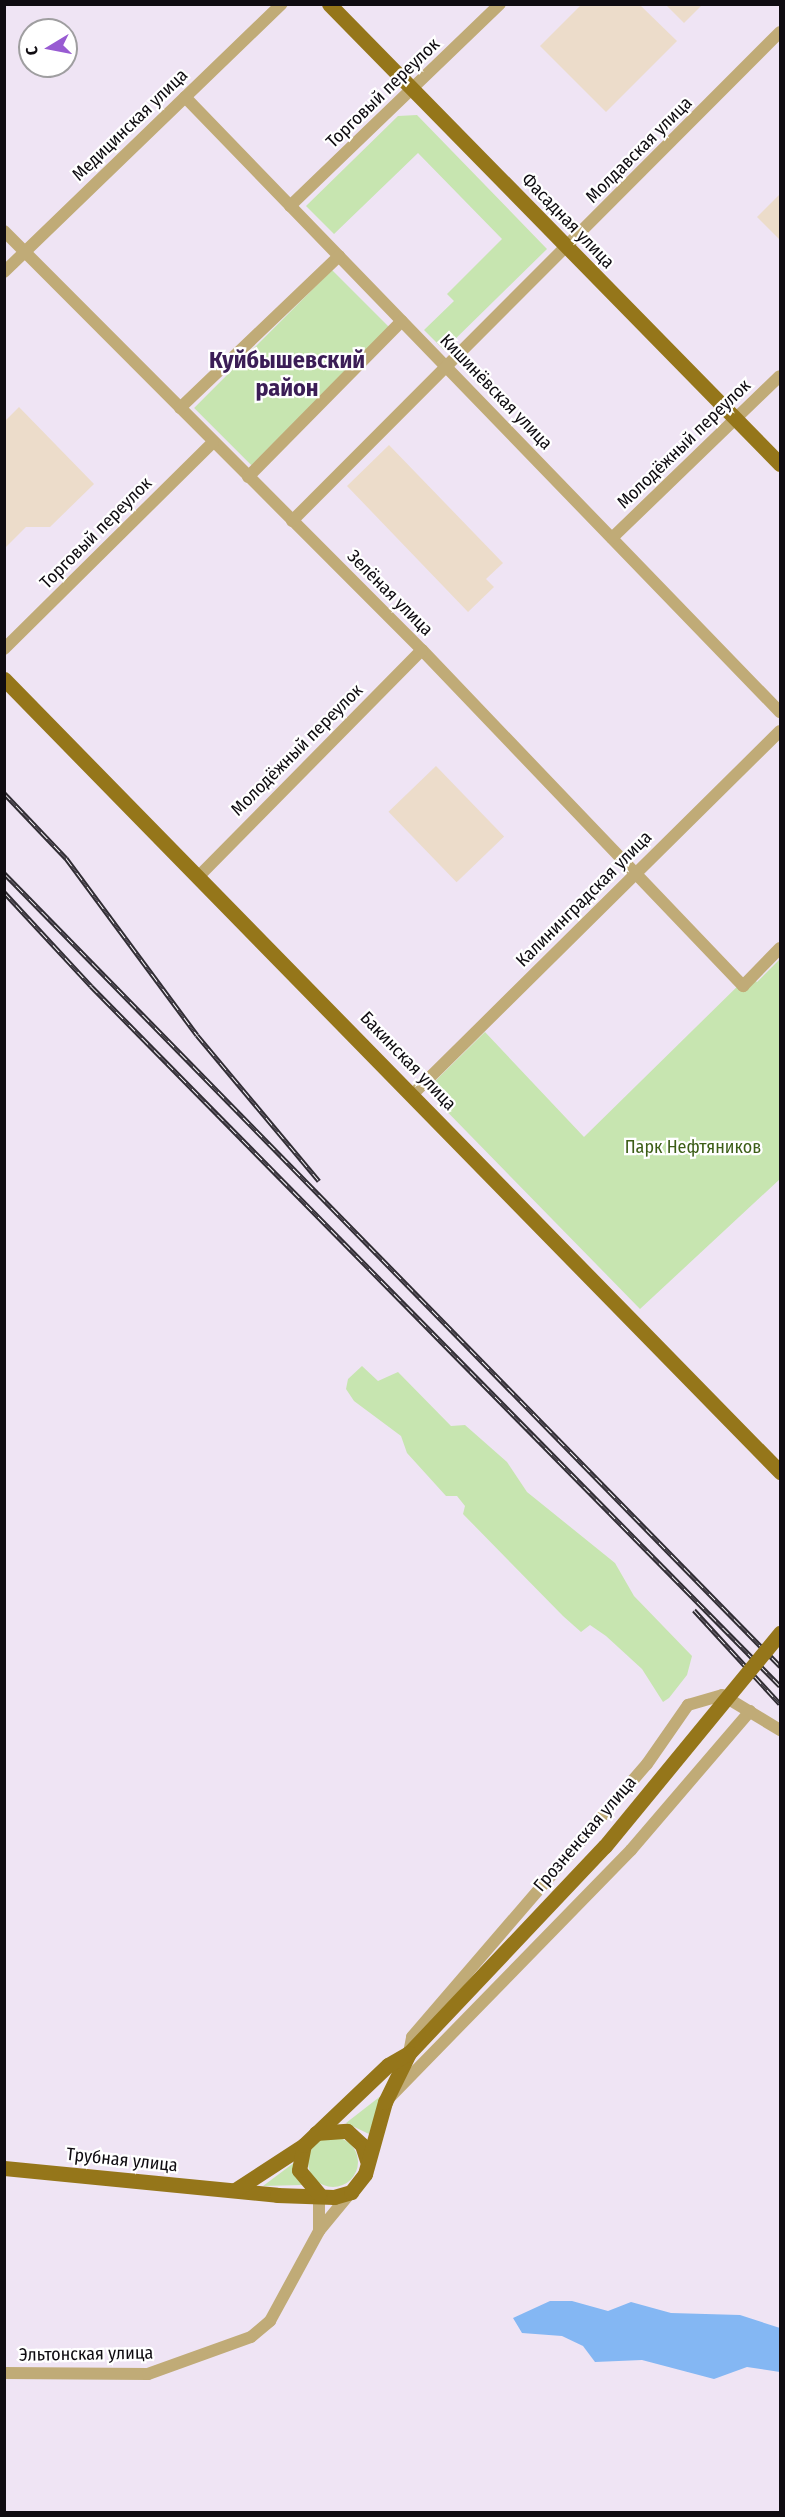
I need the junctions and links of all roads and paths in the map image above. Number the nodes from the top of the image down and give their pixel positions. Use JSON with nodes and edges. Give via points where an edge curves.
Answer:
{"nodes":[{"id":1,"x":282,"y":4,"type":"edge"},
{"id":2,"x":329,"y":4,"type":"edge"},
{"id":3,"x":500,"y":4,"type":"edge"},
{"id":4,"x":780,"y":33,"type":"edge"},
{"id":5,"x":415,"y":90,"type":"junction"},
{"id":6,"x":185,"y":97,"type":"junction"},
{"id":7,"x":290,"y":206,"type":"junction"},
{"id":8,"x":4,"y":231,"type":"edge"},
{"id":9,"x":567,"y":248,"type":"junction"},
{"id":10,"x":25,"y":251,"type":"junction"},
{"id":11,"x":339,"y":256,"type":"junction"},
{"id":12,"x":4,"y":272,"type":"edge"},
{"id":13,"x":402,"y":321,"type":"junction"},
{"id":14,"x":447,"y":367,"type":"junction"},
{"id":15,"x":780,"y":376,"type":"edge"},
{"id":16,"x":180,"y":408,"type":"junction"},
{"id":17,"x":736,"y":419,"type":"junction"},
{"id":18,"x":213,"y":442,"type":"junction"},
{"id":19,"x":780,"y":464,"type":"edge"},
{"id":20,"x":248,"y":477,"type":"junction"},
{"id":21,"x":292,"y":521,"type":"junction"},
{"id":22,"x":612,"y":538,"type":"junction"},
{"id":23,"x":4,"y":649,"type":"edge"},
{"id":24,"x":422,"y":650,"type":"junction"},
{"id":25,"x":4,"y":679,"type":"edge"},
{"id":26,"x":780,"y":712,"type":"edge"},
{"id":27,"x":780,"y":731,"type":"edge"},
{"id":28,"x":635,"y":873,"type":"junction"},
{"id":29,"x":199,"y":876,"type":"junction"},
{"id":30,"x":780,"y":948,"type":"edge"},
{"id":31,"x":413,"y":1094,"type":"junction"},
{"id":32,"x":780,"y":1472,"type":"edge"},
{"id":33,"x":780,"y":1633,"type":"edge"},
{"id":34,"x":750,"y":1712,"type":"junction"},
{"id":35,"x":780,"y":1730,"type":"edge"},
{"id":36,"x":410,"y":2053,"type":"junction"},
{"id":37,"x":385,"y":2102,"type":"junction"},
{"id":38,"x":316,"y":2133,"type":"junction"},
{"id":39,"x":304,"y":2145,"type":"junction"},
{"id":40,"x":367,"y":2160,"type":"junction"},
{"id":41,"x":4,"y":2168,"type":"edge"},
{"id":42,"x":235,"y":2190,"type":"junction"},
{"id":43,"x":351,"y":2192,"type":"junction"},
{"id":44,"x":320,"y":2194,"type":"junction"},
{"id":45,"x":319,"y":2232,"type":"junction"},
{"id":46,"x":4,"y":2373,"type":"edge"}],
"edges":[{"from":1,"to":6,"type":"street","name":"Медицинская улица"},
{"from":2,"to":5,"type":"main road","name":"Фасадная улица"},
{"from":3,"to":5,"type":"street","name":"Торговый переулок"},
{"from":4,"to":9,"type":"street","name":"Молдавская улица"},
{"from":5,"to":7,"type":"street","name":"Торговый переулок"},
{"from":5,"to":9,"type":"main road","name":"Фасадная улица"},
{"from":6,"to":7,"type":"street","name":"Кишинёвская улица"},
{"from":6,"to":10,"type":"street","name":"Медицинская улица"},
{"from":7,"to":11,"type":"street","name":"Кишинёвская улица"},
{"from":8,"to":10,"type":"street","name":"Зелёная улица"},
{"from":9,"to":14,"type":"street","name":"Молдавская улица"},
{"from":9,"to":17,"type":"main road","name":"Фасадная улица"},
{"from":10,"to":12,"type":"street","name":"Медицинская улица"},
{"from":10,"to":16,"type":"street","name":"Зелёная улица"},
{"from":11,"to":13,"type":"street","name":"Кишинёвская улица"},
{"from":11,"to":16,"type":"street"},
{"from":13,"to":14,"type":"street","name":"Кишинёвская улица"},
{"from":13,"to":20,"type":"street"},
{"from":14,"to":21,"type":"street","name":"Молдавская улица"},
{"from":14,"to":22,"type":"street","name":"Кишинёвская улица"},
{"from":15,"to":17,"type":"street","name":"Молодёжный переулок"},
{"from":16,"to":18,"type":"street","name":"Зелёная улица"},
{"from":17,"to":19,"type":"main road","name":"Фасадная улица"},
{"from":17,"to":22,"type":"street","name":"Молодёжный переулок"},
{"from":18,"to":20,"type":"street","name":"Зелёная улица"},
{"from":18,"to":23,"type":"street","name":"Торговый переулок"},
{"from":20,"to":21,"type":"street","name":"Зелёная улица"},
{"from":21,"to":24,"type":"street","name":"Зелёная улица"},
{"from":22,"to":26,"type":"street","name":"Кишинёвская улица"},
{"from":24,"to":28,"type":"street","name":"Зелёная улица"},
{"from":24,"to":29,"type":"street","name":"Молодёжный переулок"},
{"from":25,"to":29,"type":"main road","name":"Бакинская улица"},
{"from":27,"to":28,"type":"street","name":"Калининградская улица"},
{"from":28,"to":30,"type":"street","name":"Зелёная улица","via":[[742,986]]},
{"from":28,"to":31,"type":"street","name":"Калининградская улица"},
{"from":29,"to":31,"type":"main road","name":"Бакинская улица"},
{"from":31,"to":32,"type":"main road","name":"Бакинская улица"},
{"from":33,"to":36,"type":"main road","name":"Грозненская улица","bridge":true,"via":[[605,1846]]},
{"from":34,"to":35,"type":"street"},
{"from":34,"to":36,"type":"street","via":[[722,1695],[688,1705],[647,1764],[412,2037]]},
{"from":34,"to":37,"type":"street","via":[[631,1850]]},
{"from":36,"to":37,"type":"main road"},
{"from":36,"to":38,"type":"main road","via":[[388,2065]]},
{"from":37,"to":40,"type":"main road"},
{"from":38,"to":39,"type":"main road"},
{"from":38,"to":40,"type":"main road","via":[[347,2131],[362,2145]]},
{"from":39,"to":42,"type":"main road"},
{"from":39,"to":44,"type":"main road","via":[[299,2170]]},
{"from":40,"to":43,"type":"main road","via":[[362,2181]]},
{"from":41,"to":42,"type":"main road","name":"Трубная улица"},
{"from":42,"to":44,"type":"main road","name":"Трубная улица"},
{"from":43,"to":44,"type":"main road"},
{"from":43,"to":45,"type":"street","name":"Эльтонская улица"},
{"from":44,"to":45,"type":"street"},
{"from":45,"to":46,"type":"street","name":"Эльтонская улица","via":[[270,2321],[228,2349],[148,2374]]}]}
